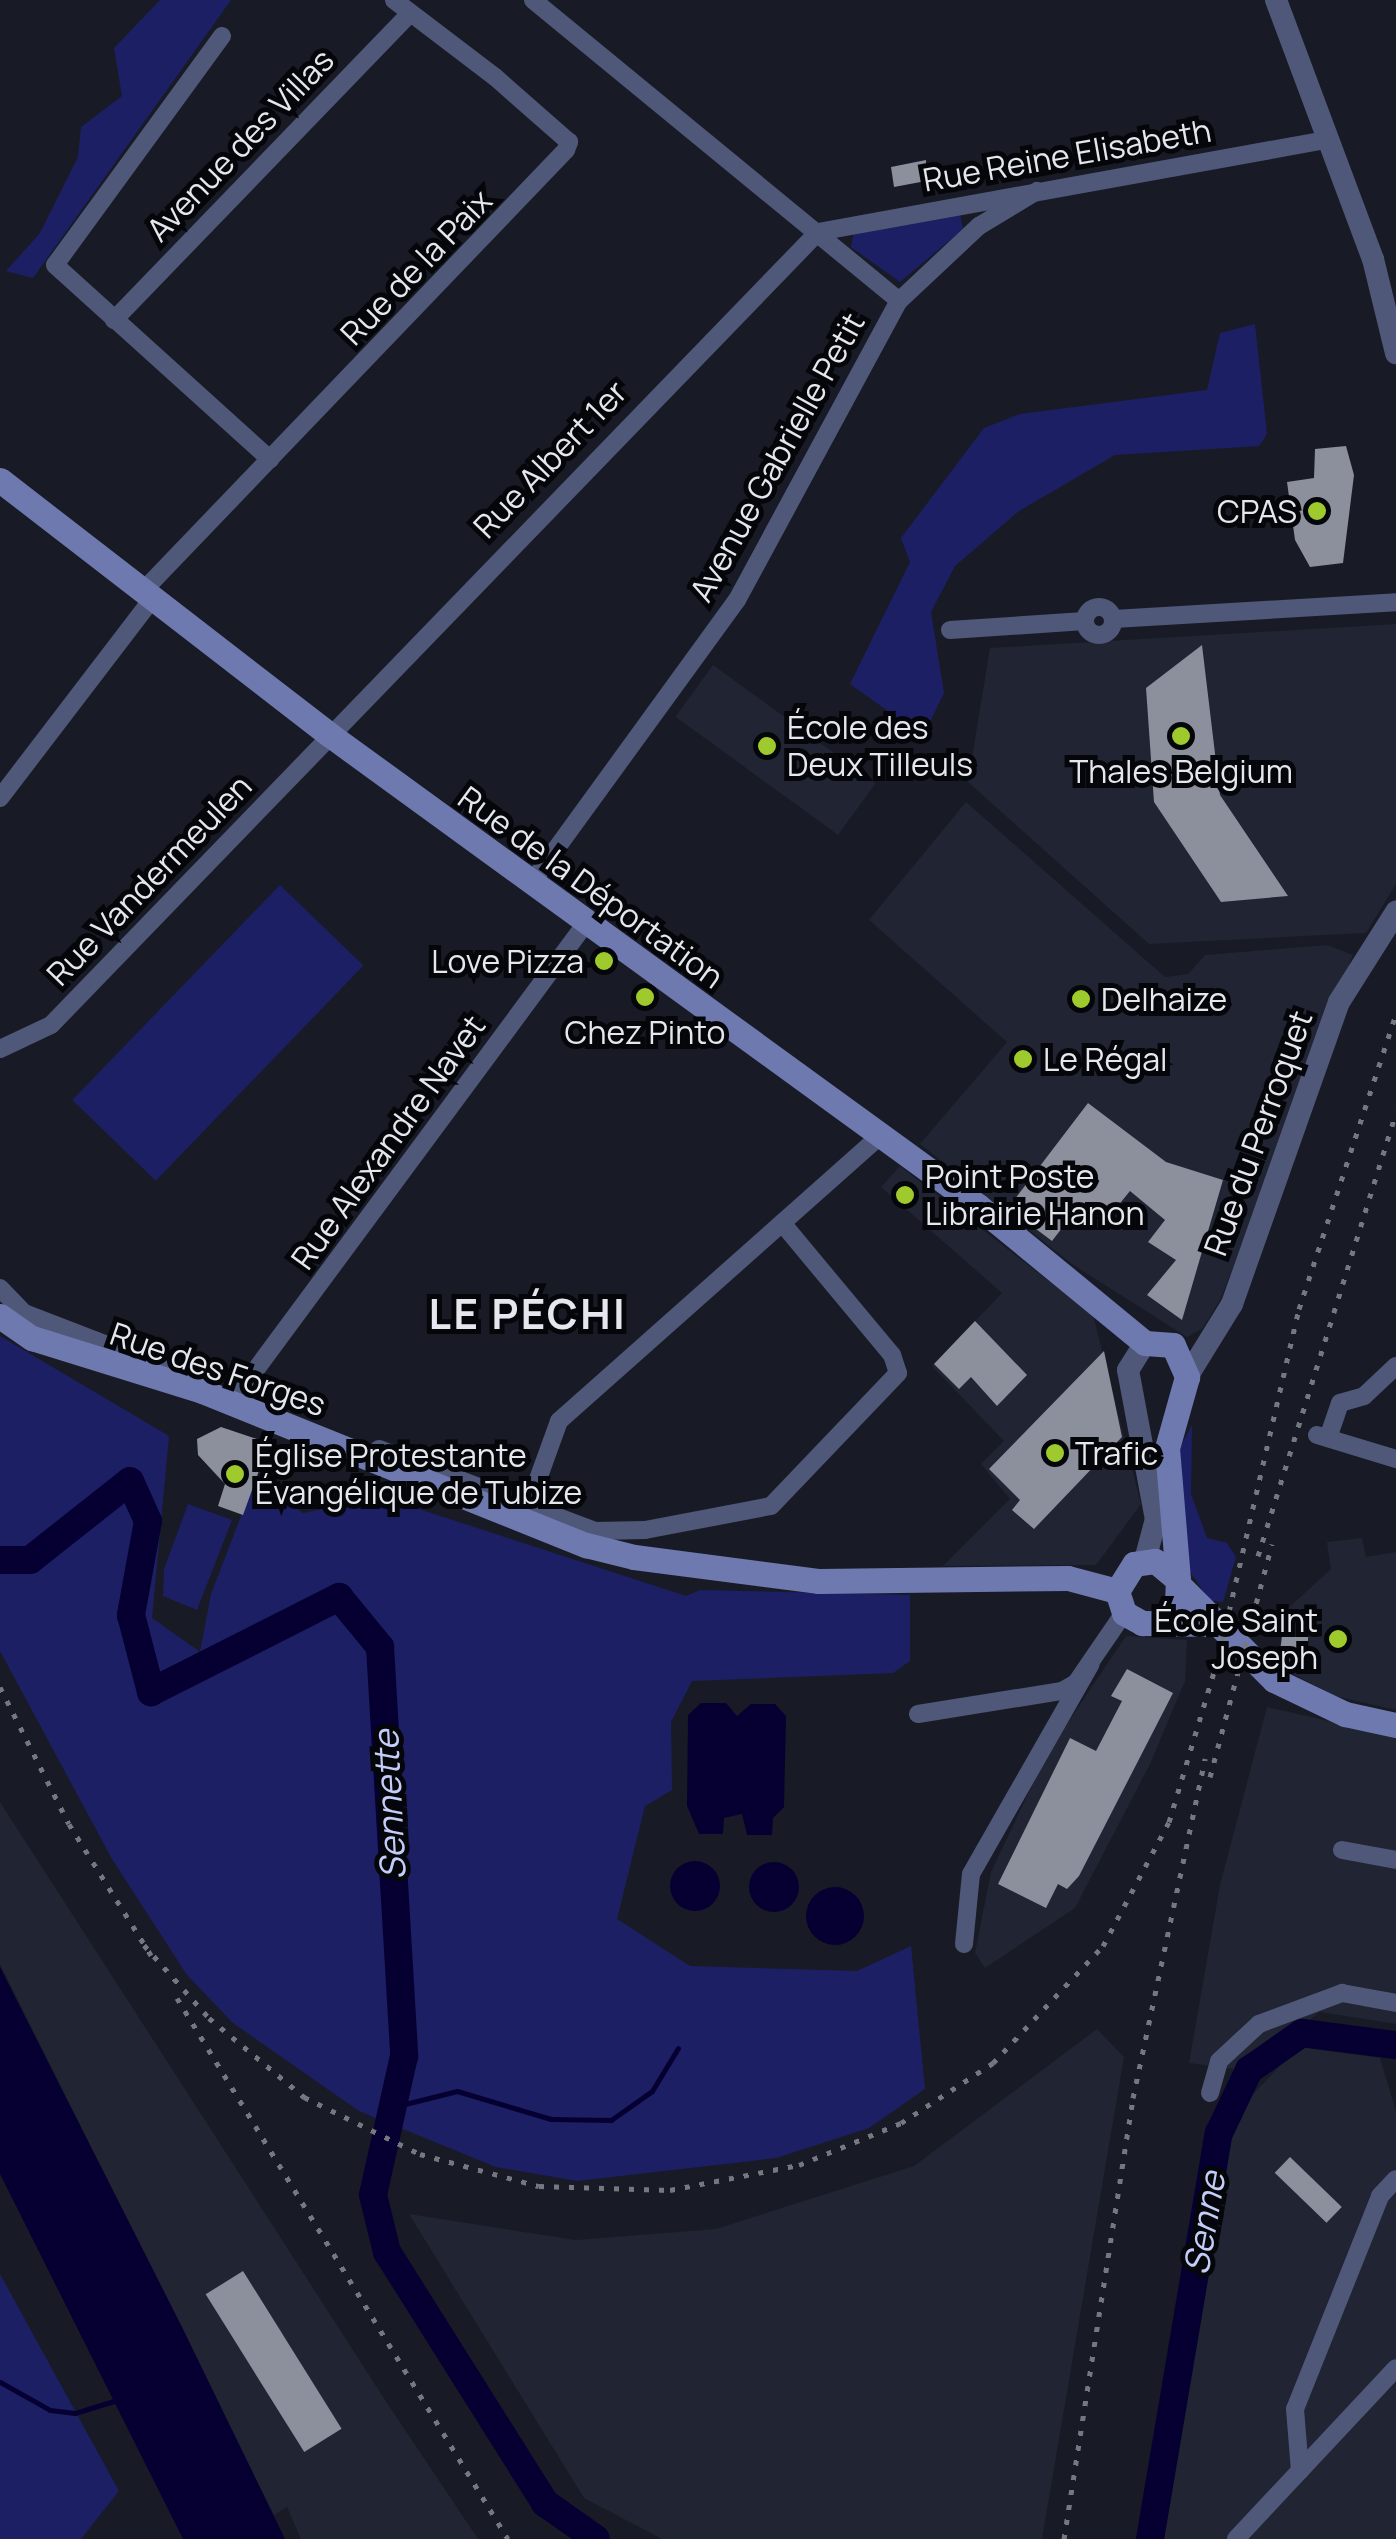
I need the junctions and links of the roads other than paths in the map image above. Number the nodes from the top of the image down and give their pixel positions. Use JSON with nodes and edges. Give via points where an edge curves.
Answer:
{"nodes":[{"id":1,"x":394,"y":0,"type":"edge"},
{"id":2,"x":533,"y":0,"type":"edge"},
{"id":3,"x":1276,"y":0,"type":"edge"},
{"id":4,"x":410,"y":13,"type":"junction"},
{"id":5,"x":222,"y":36,"type":"dead end"},
{"id":6,"x":1326,"y":140,"type":"junction"},
{"id":7,"x":1037,"y":191,"type":"junction"},
{"id":8,"x":818,"y":232,"type":"junction"},
{"id":9,"x":898,"y":301,"type":"junction"},
{"id":10,"x":114,"y":320,"type":"junction"},
{"id":11,"x":1396,"y":353,"type":"edge"},
{"id":12,"x":270,"y":460,"type":"junction"},
{"id":13,"x":0,"y":480,"type":"edge"},
{"id":14,"x":147,"y":595,"type":"junction"},
{"id":15,"x":1396,"y":602,"type":"edge"},
{"id":16,"x":950,"y":630,"type":"dead end"},
{"id":17,"x":330,"y":735,"type":"junction"},
{"id":18,"x":0,"y":798,"type":"edge"},
{"id":19,"x":532,"y":882,"type":"junction"},
{"id":20,"x":1396,"y":912,"type":"edge"},
{"id":21,"x":586,"y":923,"type":"junction"},
{"id":22,"x":0,"y":1049,"type":"edge"},
{"id":23,"x":880,"y":1137,"type":"junction"},
{"id":24,"x":782,"y":1224,"type":"junction"},
{"id":25,"x":0,"y":1288,"type":"edge"},
{"id":26,"x":0,"y":1316,"type":"edge"},
{"id":27,"x":1212,"y":1337,"type":"junction"},
{"id":28,"x":1144,"y":1343,"type":"junction"},
{"id":29,"x":1173,"y":1345,"type":"junction"},
{"id":30,"x":1396,"y":1366,"type":"edge"},
{"id":31,"x":1188,"y":1377,"type":"junction"},
{"id":32,"x":236,"y":1395,"type":"junction"},
{"id":33,"x":1396,"y":1458,"type":"edge"},
{"id":34,"x":529,"y":1504,"type":"junction"},
{"id":35,"x":578,"y":1534,"type":"junction"},
{"id":36,"x":1145,"y":1560,"type":"junction"},
{"id":37,"x":1179,"y":1583,"type":"junction"},
{"id":38,"x":1120,"y":1602,"type":"junction"},
{"id":39,"x":1163,"y":1620,"type":"junction"},
{"id":40,"x":1214,"y":1624,"type":"junction"},
{"id":41,"x":1090,"y":1665,"type":"junction"},
{"id":42,"x":918,"y":1714,"type":"dead end"},
{"id":43,"x":1396,"y":1724,"type":"edge"},
{"id":44,"x":1342,"y":1850,"type":"dead end"},
{"id":45,"x":1396,"y":1860,"type":"edge"},
{"id":46,"x":964,"y":1944,"type":"dead end"},
{"id":47,"x":1396,"y":2003,"type":"edge"},
{"id":48,"x":1210,"y":2093,"type":"dead end"},
{"id":49,"x":1396,"y":2179,"type":"edge"},
{"id":50,"x":1396,"y":2368,"type":"edge"},
{"id":51,"x":1300,"y":2471,"type":"junction"},
{"id":52,"x":1236,"y":2539,"type":"edge"}],
"edges":[{"from":1,"to":4,"type":"street","name":"Rue de la Paix"},
{"from":2,"to":8,"type":"street"},
{"from":3,"to":6,"type":"street"},
{"from":4,"to":10,"type":"street","name":"Avenue des Villas"},
{"from":4,"to":12,"type":"street","name":"Rue de la Paix","via":[[569,142],[514,210]]},
{"from":5,"to":10,"type":"street","name":"Avenue des Villas","via":[[58,254],[57,274]]},
{"from":6,"to":7,"type":"street","name":"Rue Reine Elisabeth"},
{"from":6,"to":11,"type":"street","via":[[1372,259]]},
{"from":7,"to":8,"type":"street","name":"Rue Reine Elisabeth"},
{"from":7,"to":9,"type":"street","name":"Avenue Gabrielle Petit","via":[[979,226]]},
{"from":8,"to":9,"type":"street"},
{"from":8,"to":17,"type":"street","name":"Rue Albert 1er"},
{"from":9,"to":19,"type":"street","name":"Avenue Gabrielle Petit","via":[[737,600]]},
{"from":10,"to":12,"type":"street","name":"Avenue des Villas"},
{"from":12,"to":14,"type":"street","name":"Rue de la Paix"},
{"from":13,"to":14,"type":"main road","name":"Rue de la Déportation"},
{"from":14,"to":17,"type":"main road","name":"Rue de la Déportation"},
{"from":14,"to":18,"type":"street"},
{"from":15,"to":16,"type":"street","via":[[1114,620],[1097,636],[1085,620]]},
{"from":17,"to":19,"type":"main road","name":"Rue de la Déportation"},
{"from":17,"to":22,"type":"street","name":"Rue Vandermeulen","via":[[51,1025]]},
{"from":19,"to":21,"type":"main road","name":"Rue de la Déportation"},
{"from":20,"to":27,"type":"street","name":"Rue du Perroquet","via":[[1339,1002],[1232,1304]]},
{"from":21,"to":23,"type":"main road","name":"Rue de la Déportation"},
{"from":21,"to":32,"type":"street","name":"Rue Alexandre Navet"},
{"from":23,"to":24,"type":"street"},
{"from":23,"to":28,"type":"main road","name":"Rue de la Déportation","via":[[1083,1286]]},
{"from":24,"to":34,"type":"street","via":[[559,1420]]},
{"from":24,"to":35,"type":"street","name":"Rue des Forges","via":[[892,1355],[894,1382],[772,1506],[645,1530]]},
{"from":25,"to":32,"type":"street","name":"Rue des Forges","via":[[24,1312]]},
{"from":26,"to":35,"type":"main road","name":"Rue des Forges","via":[[32,1338],[202,1392]]},
{"from":27,"to":29,"type":"street"},
{"from":27,"to":31,"type":"street","name":"Rue du Perroquet"},
{"from":28,"to":29,"type":"main road"},
{"from":28,"to":36,"type":"street","via":[[1128,1370],[1156,1518]]},
{"from":29,"to":31,"type":"main road"},
{"from":30,"to":33,"type":"street","via":[[1364,1396],[1340,1403],[1322,1436]]},
{"from":31,"to":37,"type":"main road","via":[[1167,1448]]},
{"from":32,"to":34,"type":"street","name":"Rue des Forges"},
{"from":34,"to":35,"type":"street","name":"Rue des Forges"},
{"from":35,"to":38,"type":"main road","name":"Rue des Forges","via":[[687,1570],[819,1581],[1068,1578]]},
{"from":36,"to":37,"type":"main road","via":[[1164,1565]]},
{"from":36,"to":38,"type":"main road","via":[[1125,1570]]},
{"from":37,"to":39,"type":"main road","via":[[1177,1606]]},
{"from":37,"to":40,"type":"main road"},
{"from":38,"to":39,"type":"main road","via":[[1142,1622]]},
{"from":38,"to":41,"type":"street"},
{"from":39,"to":40,"type":"main road"},
{"from":40,"to":43,"type":"main road","via":[[1274,1680],[1345,1714]]},
{"from":41,"to":42,"type":"street","via":[[1062,1690]]},
{"from":41,"to":46,"type":"street","via":[[972,1874]]},
{"from":44,"to":45,"type":"street"},
{"from":47,"to":48,"type":"street","via":[[1342,1993],[1259,2024],[1219,2061]]},
{"from":49,"to":51,"type":"street","via":[[1380,2196],[1295,2409]]},
{"from":50,"to":51,"type":"street"},
{"from":51,"to":52,"type":"street"}]}
